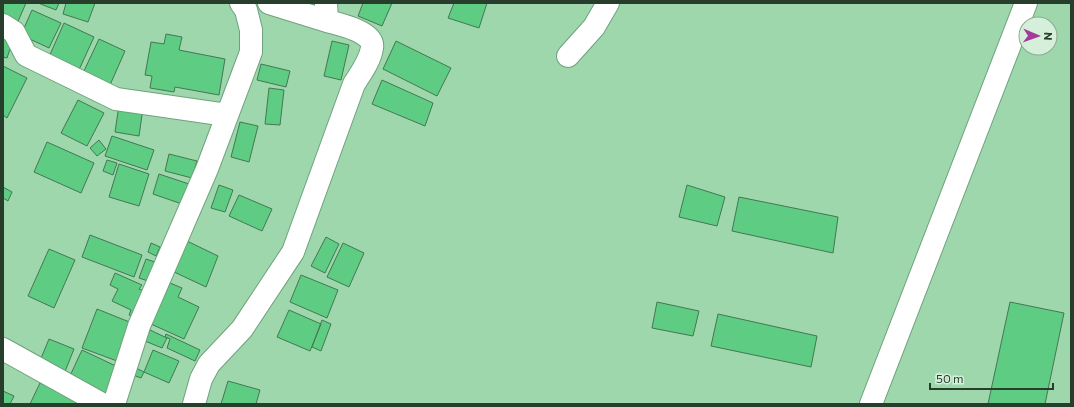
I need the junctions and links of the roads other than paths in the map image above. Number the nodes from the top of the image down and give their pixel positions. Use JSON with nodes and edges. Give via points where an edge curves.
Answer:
{"nodes":[{"id":1,"x":241,"y":3,"type":"edge"},
{"id":2,"x":269,"y":3,"type":"edge"},
{"id":3,"x":608,"y":3,"type":"edge"},
{"id":4,"x":1023,"y":4,"type":"edge"},
{"id":5,"x":327,"y":12,"type":"edge"},
{"id":6,"x":3,"y":25,"type":"edge"},
{"id":7,"x":568,"y":56,"type":"dead end"},
{"id":8,"x":227,"y":115,"type":"junction"},
{"id":9,"x":3,"y":348,"type":"edge"},
{"id":10,"x":102,"y":404,"type":"edge"},
{"id":11,"x":114,"y":404,"type":"edge"},
{"id":12,"x":194,"y":404,"type":"edge"},
{"id":13,"x":871,"y":404,"type":"edge"}],
"edges":[{"from":1,"to":8,"type":"street","via":[[246,10],[251,52]]},
{"from":2,"to":5,"type":"street"},
{"from":3,"to":7,"type":"street","via":[[594,27]]},
{"from":4,"to":13,"type":"street"},
{"from":5,"to":12,"type":"street","via":[[369,37],[373,46],[354,84],[293,252],[242,329],[209,364],[201,379]]},
{"from":6,"to":8,"type":"street","via":[[14,32],[26,56],[116,99]]},
{"from":8,"to":11,"type":"street","via":[[139,326]]},
{"from":9,"to":10,"type":"street"}]}
